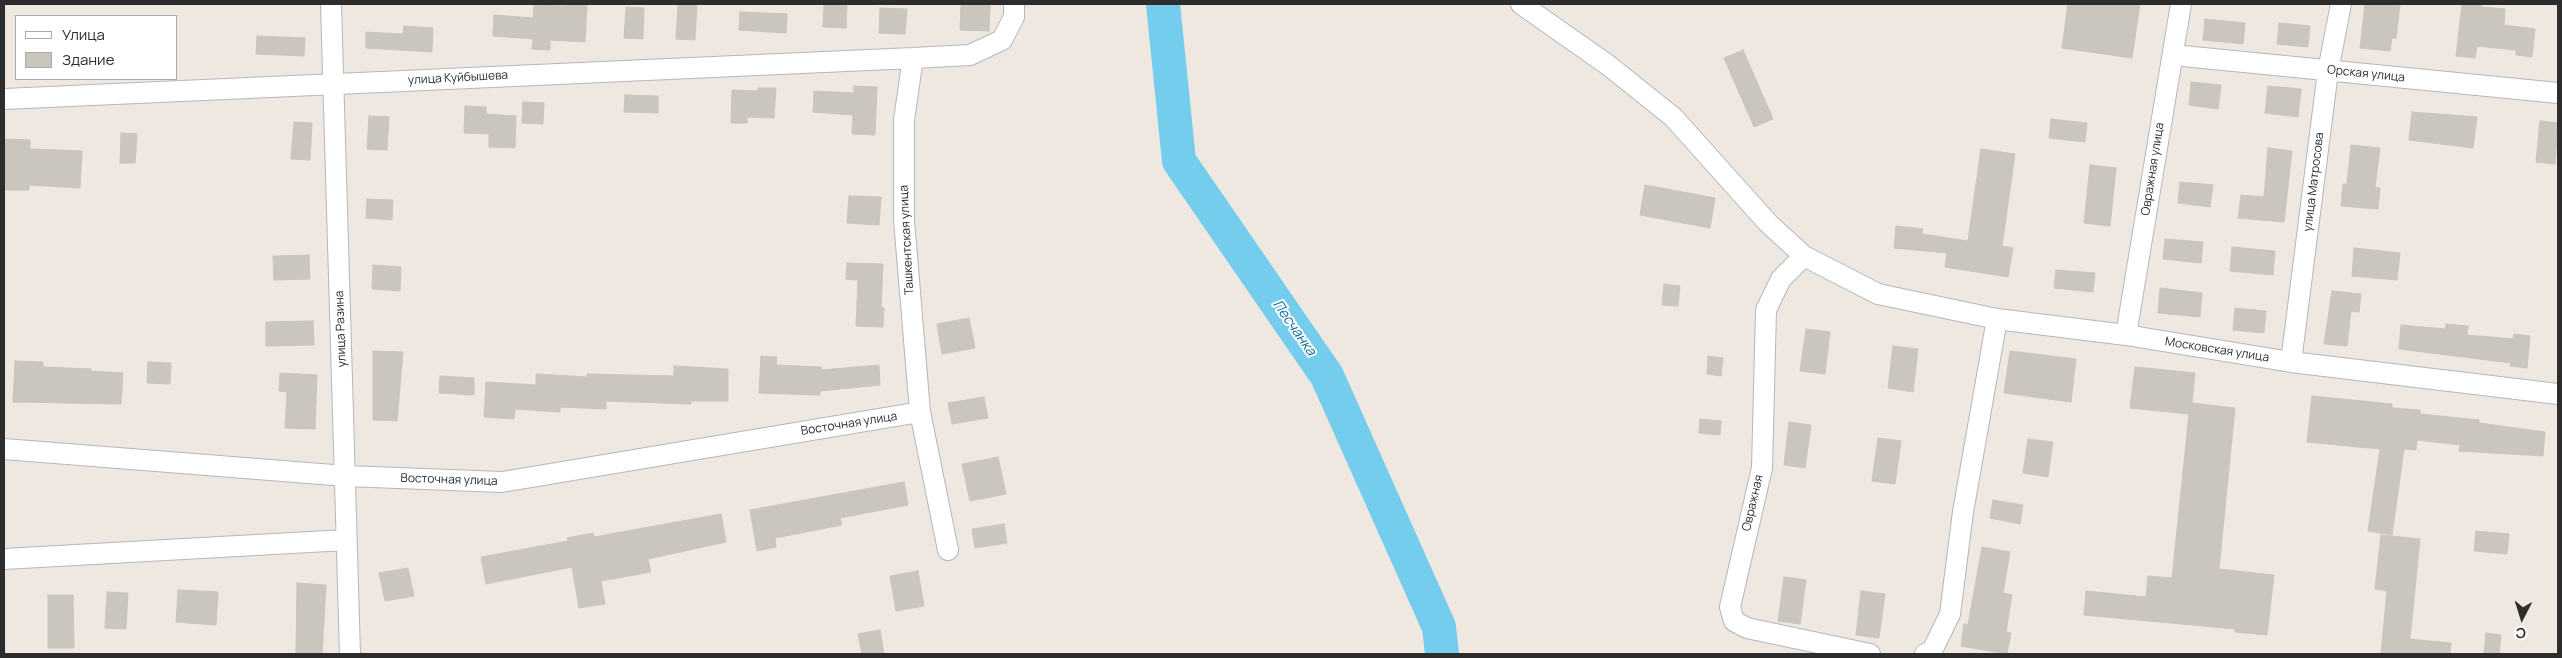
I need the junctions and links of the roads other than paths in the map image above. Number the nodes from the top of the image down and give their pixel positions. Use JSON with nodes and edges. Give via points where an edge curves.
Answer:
{"nodes":[{"id":1,"x":331,"y":4,"type":"edge"},
{"id":2,"x":1014,"y":4,"type":"edge"},
{"id":3,"x":1521,"y":4,"type":"edge"},
{"id":4,"x":2181,"y":4,"type":"edge"},
{"id":5,"x":2341,"y":4,"type":"edge"},
{"id":6,"x":2173,"y":55,"type":"junction"},
{"id":7,"x":913,"y":58,"type":"junction"},
{"id":8,"x":2328,"y":71,"type":"junction"},
{"id":9,"x":334,"y":84,"type":"junction"},
{"id":10,"x":2558,"y":93,"type":"edge"},
{"id":11,"x":4,"y":99,"type":"edge"},
{"id":12,"x":1804,"y":256,"type":"junction"},
{"id":13,"x":1997,"y":319,"type":"junction"},
{"id":14,"x":2126,"y":335,"type":"junction"},
{"id":15,"x":2291,"y":362,"type":"junction"},
{"id":16,"x":2558,"y":394,"type":"edge"},
{"id":17,"x":920,"y":412,"type":"junction"},
{"id":18,"x":4,"y":449,"type":"edge"},
{"id":19,"x":346,"y":476,"type":"junction"},
{"id":20,"x":346,"y":540,"type":"junction"},
{"id":21,"x":948,"y":550,"type":"dead end"},
{"id":22,"x":4,"y":559,"type":"edge"},
{"id":23,"x":350,"y":654,"type":"edge"},
{"id":24,"x":1870,"y":654,"type":"edge"},
{"id":25,"x":1925,"y":654,"type":"edge"}],
"edges":[{"from":1,"to":9,"type":"street","name":"улица Разина"},
{"from":2,"to":7,"type":"street","via":[[1014,17],[1002,40],[970,55]]},
{"from":3,"to":12,"type":"street","name":"Московская улица","via":[[1608,65],[1673,117],[1768,223]]},
{"from":4,"to":6,"type":"street","name":"Овражная улица"},
{"from":5,"to":8,"type":"street","name":"улица Матросова"},
{"from":6,"to":8,"type":"street","name":"Орская улица"},
{"from":6,"to":14,"type":"street","name":"Овражная улица"},
{"from":7,"to":9,"type":"street","name":"улица Куйбышева"},
{"from":7,"to":17,"type":"street","name":"Ташкентская улица","via":[[904,120],[904,220]]},
{"from":8,"to":10,"type":"street","name":"Орская улица"},
{"from":8,"to":15,"type":"street","name":"улица Матросова"},
{"from":9,"to":11,"type":"street","name":"улица Куйбышева"},
{"from":9,"to":19,"type":"street","name":"улица Разина"},
{"from":12,"to":13,"type":"street","name":"Московская улица","via":[[1878,294]]},
{"from":12,"to":24,"type":"street","name":"Овражная","via":[[1781,279],[1766,310],[1762,468],[1730,607],[1734,620],[1747,628]]},
{"from":13,"to":14,"type":"street","name":"Московская улица"},
{"from":13,"to":25,"type":"street","via":[[1950,614],[1932,650]]},
{"from":14,"to":15,"type":"street","name":"Московская улица"},
{"from":15,"to":16,"type":"street","name":"Московская улица"},
{"from":17,"to":19,"type":"street","name":"Восточная улица","via":[[502,482]]},
{"from":17,"to":21,"type":"street","name":"Ташкентская улица"},
{"from":18,"to":19,"type":"street","name":"Восточная улица"},
{"from":19,"to":20,"type":"street","name":"улица Разина"},
{"from":20,"to":22,"type":"street"},
{"from":20,"to":23,"type":"street","name":"улица Разина"}]}
